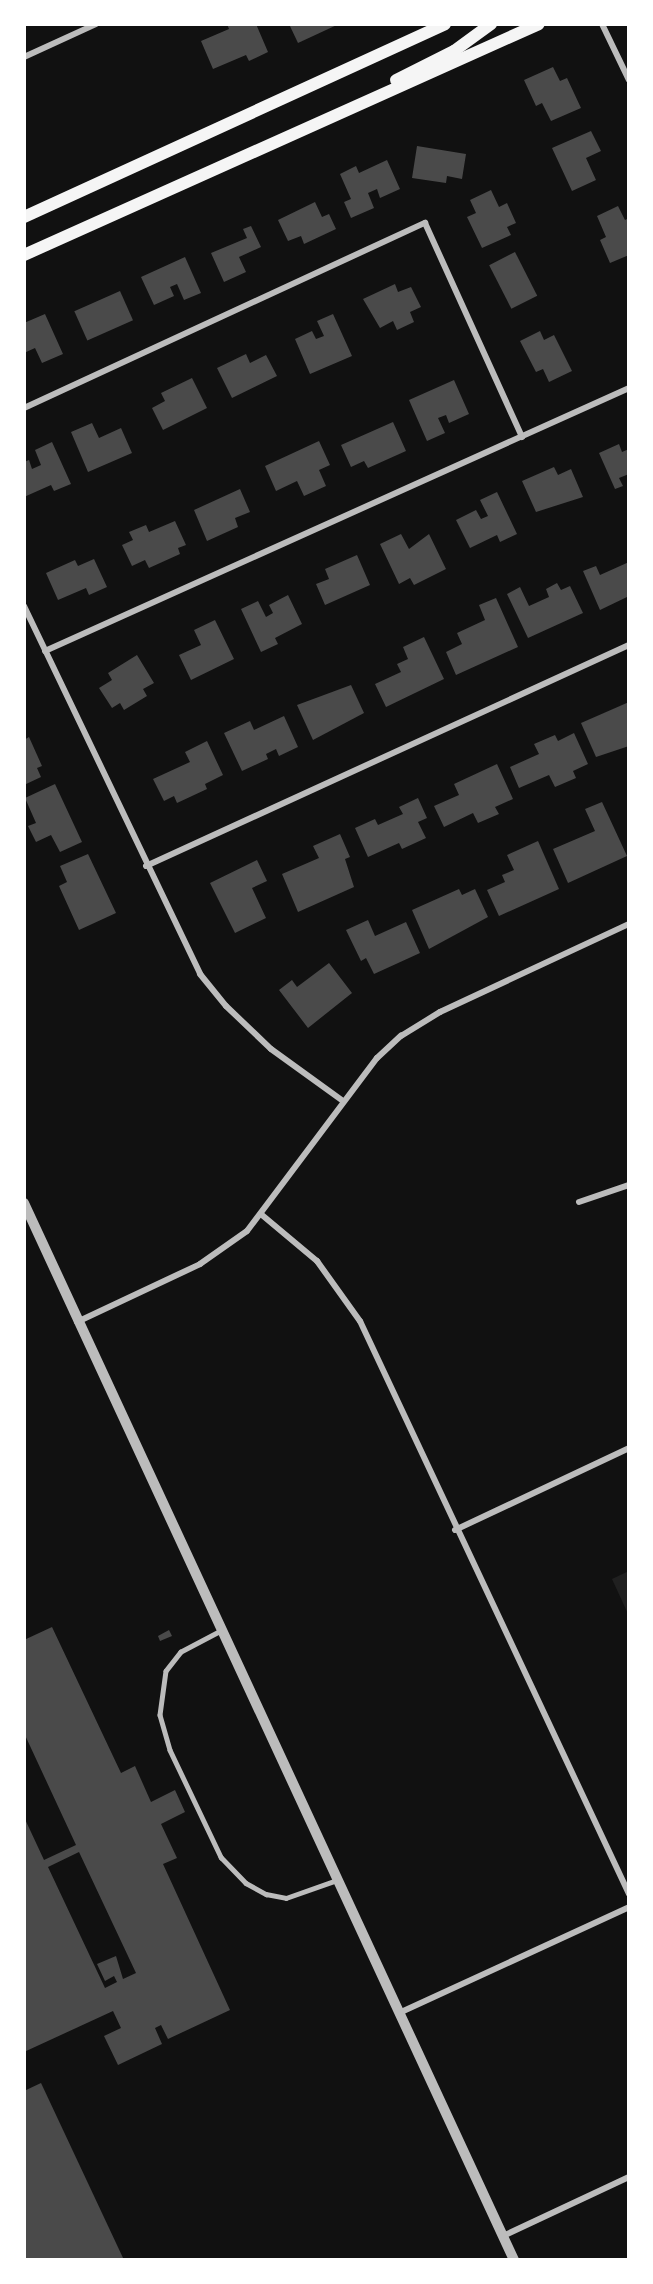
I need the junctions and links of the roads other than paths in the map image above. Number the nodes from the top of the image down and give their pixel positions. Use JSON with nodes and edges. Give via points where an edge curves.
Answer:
{"nodes":[{"id":1,"x":96,"y":24,"type":"edge"},
{"id":2,"x":445,"y":24,"type":"edge"},
{"id":3,"x":491,"y":24,"type":"edge"},
{"id":4,"x":539,"y":24,"type":"edge"},
{"id":5,"x":602,"y":24,"type":"edge"},
{"id":6,"x":80,"y":27,"type":"edge"},
{"id":7,"x":24,"y":57,"type":"edge"},
{"id":8,"x":629,"y":80,"type":"edge"},
{"id":9,"x":347,"y":110,"type":"junction"},
{"id":10,"x":24,"y":217,"type":"edge"},
{"id":11,"x":24,"y":255,"type":"edge"},
{"id":12,"x":629,"y":388,"type":"edge"},
{"id":13,"x":24,"y":408,"type":"edge"},
{"id":14,"x":522,"y":436,"type":"junction"},
{"id":15,"x":24,"y":606,"type":"edge"},
{"id":16,"x":629,"y":645,"type":"edge"},
{"id":17,"x":45,"y":651,"type":"junction"},
{"id":18,"x":146,"y":866,"type":"junction"},
{"id":19,"x":629,"y":924,"type":"edge"},
{"id":20,"x":343,"y":1101,"type":"junction"},
{"id":21,"x":629,"y":1185,"type":"edge"},
{"id":22,"x":579,"y":1202,"type":"dead end"},
{"id":23,"x":24,"y":1203,"type":"edge"},
{"id":24,"x":262,"y":1215,"type":"junction"},
{"id":25,"x":77,"y":1322,"type":"junction"},
{"id":26,"x":629,"y":1448,"type":"edge"},
{"id":27,"x":455,"y":1530,"type":"junction"},
{"id":28,"x":221,"y":1631,"type":"junction"},
{"id":29,"x":337,"y":1880,"type":"junction"},
{"id":30,"x":629,"y":1894,"type":"edge"},
{"id":31,"x":629,"y":1907,"type":"edge"},
{"id":32,"x":399,"y":2013,"type":"junction"},
{"id":33,"x":629,"y":2177,"type":"edge"},
{"id":34,"x":503,"y":2236,"type":"junction"},
{"id":35,"x":514,"y":2260,"type":"edge"}],
"edges":[{"from":1,"to":6,"type":"street"},
{"from":2,"to":10,"type":"main road"},
{"from":3,"to":9,"type":"main road","via":[[454,51],[384,86]]},
{"from":4,"to":9,"type":"main road"},
{"from":5,"to":8,"type":"street"},
{"from":6,"to":7,"type":"street"},
{"from":9,"to":11,"type":"main road"},
{"from":12,"to":14,"type":"street"},
{"from":13,"to":14,"type":"street","via":[[425,223]]},
{"from":14,"to":17,"type":"street"},
{"from":15,"to":17,"type":"street"},
{"from":16,"to":18,"type":"street"},
{"from":17,"to":18,"type":"street"},
{"from":18,"to":20,"type":"street","via":[[190,958],[221,1000],[271,1049]]},
{"from":19,"to":20,"type":"street","via":[[419,1023],[382,1052]]},
{"from":20,"to":24,"type":"street"},
{"from":21,"to":22,"type":"street"},
{"from":23,"to":25,"type":"street"},
{"from":24,"to":25,"type":"street","via":[[232,1243],[200,1264]]},
{"from":24,"to":27,"type":"street","via":[[317,1261],[346,1299]]},
{"from":25,"to":28,"type":"street"},
{"from":26,"to":27,"type":"street"},
{"from":27,"to":30,"type":"street"},
{"from":28,"to":29,"type":"street"},
{"from":28,"to":29,"type":"lane","via":[[181,1652],[166,1671],[159,1704],[170,1750],[221,1857],[246,1883],[266,1894],[286,1898]]},
{"from":29,"to":32,"type":"street"},
{"from":31,"to":32,"type":"street"},
{"from":32,"to":34,"type":"street"},
{"from":33,"to":34,"type":"street"},
{"from":34,"to":35,"type":"street"}]}
